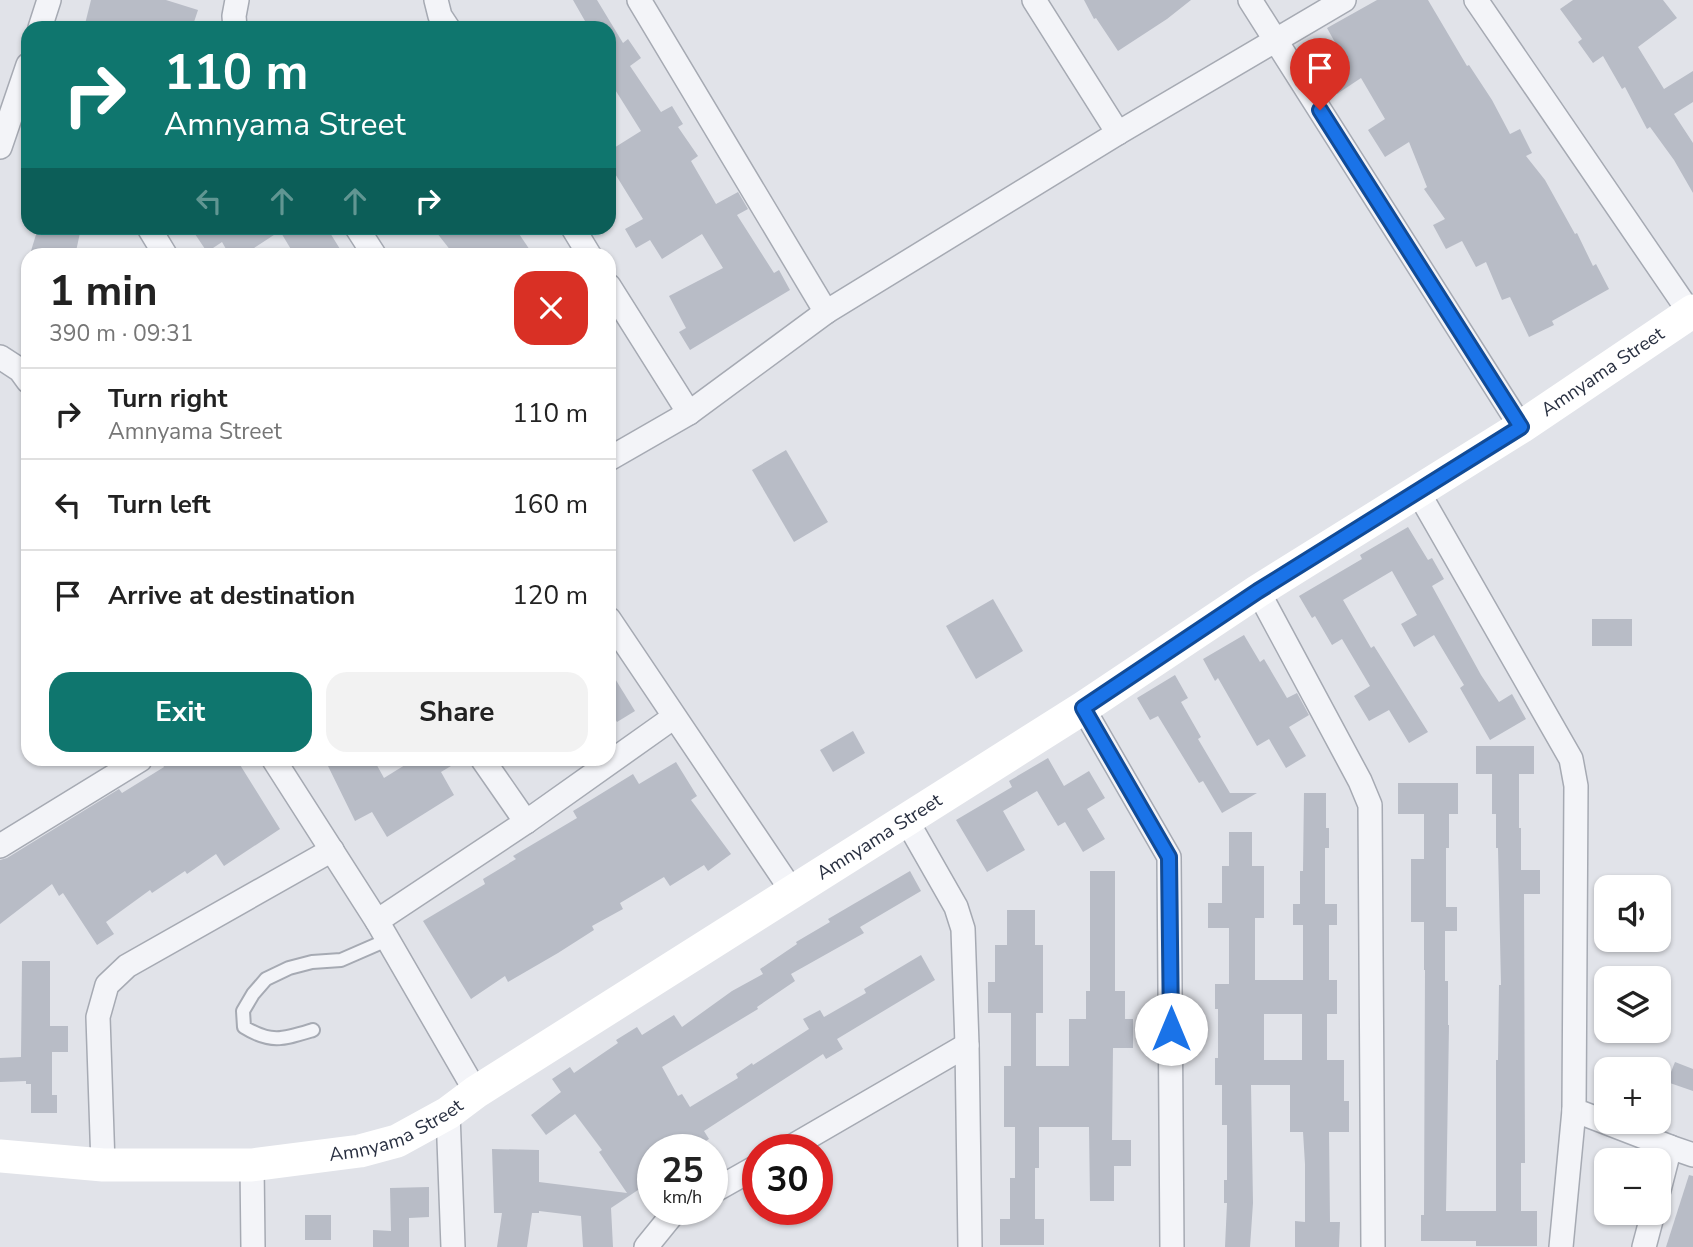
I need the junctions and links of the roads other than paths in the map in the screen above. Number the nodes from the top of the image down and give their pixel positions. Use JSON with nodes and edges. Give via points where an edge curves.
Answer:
{"nodes":[{"id":1,"x":49,"y":0,"type":"edge"},
{"id":2,"x":237,"y":0,"type":"edge"},
{"id":3,"x":436,"y":0,"type":"edge"},
{"id":4,"x":639,"y":0,"type":"edge"},
{"id":5,"x":1034,"y":0,"type":"edge"},
{"id":6,"x":1250,"y":0,"type":"edge"},
{"id":7,"x":1344,"y":0,"type":"edge"},
{"id":8,"x":1476,"y":0,"type":"edge"},
{"id":9,"x":42,"y":21,"type":"edge"},
{"id":10,"x":234,"y":21,"type":"edge"},
{"id":11,"x":443,"y":21,"type":"edge"},
{"id":12,"x":1277,"y":41,"type":"junction"},
{"id":13,"x":21,"y":103,"type":"edge"},
{"id":14,"x":1118,"y":132,"type":"junction"},
{"id":15,"x":0,"y":147,"type":"edge"},
{"id":16,"x":616,"y":297,"type":"edge"},
{"id":17,"x":826,"y":312,"type":"junction"},
{"id":18,"x":1691,"y":312,"type":"edge"},
{"id":19,"x":0,"y":357,"type":"edge"},
{"id":20,"x":21,"y":371,"type":"edge"},
{"id":21,"x":689,"y":413,"type":"junction"},
{"id":22,"x":1521,"y":427,"type":"junction"},
{"id":23,"x":616,"y":455,"type":"edge"},
{"id":24,"x":1417,"y":490,"type":"junction"},
{"id":25,"x":1258,"y":591,"type":"junction"},
{"id":26,"x":616,"y":630,"type":"edge"},
{"id":27,"x":1083,"y":708,"type":"junction"},
{"id":28,"x":674,"y":717,"type":"junction"},
{"id":29,"x":616,"y":758,"type":"edge"},
{"id":30,"x":130,"y":766,"type":"edge"},
{"id":31,"x":278,"y":766,"type":"edge"},
{"id":32,"x":487,"y":766,"type":"edge"},
{"id":33,"x":605,"y":766,"type":"edge"},
{"id":34,"x":907,"y":821,"type":"junction"},
{"id":35,"x":526,"y":822,"type":"junction"},
{"id":36,"x":0,"y":846,"type":"edge"},
{"id":37,"x":332,"y":850,"type":"junction"},
{"id":38,"x":792,"y":891,"type":"junction"},
{"id":39,"x":382,"y":930,"type":"junction"},
{"id":40,"x":313,"y":1030,"type":"dead end"},
{"id":41,"x":967,"y":1045,"type":"junction"},
{"id":42,"x":476,"y":1092,"type":"junction"},
{"id":43,"x":1574,"y":1110,"type":"junction"},
{"id":44,"x":448,"y":1113,"type":"junction"},
{"id":45,"x":814,"y":1134,"type":"edge"},
{"id":46,"x":1670,"y":1147,"type":"joint"},
{"id":47,"x":1693,"y":1155,"type":"edge"},
{"id":48,"x":0,"y":1156,"type":"edge"},
{"id":49,"x":103,"y":1165,"type":"junction"},
{"id":50,"x":251,"y":1165,"type":"junction"},
{"id":51,"x":664,"y":1225,"type":"edge"},
{"id":52,"x":1650,"y":1225,"type":"edge"},
{"id":53,"x":253,"y":1247,"type":"edge"},
{"id":54,"x":453,"y":1247,"type":"edge"},
{"id":55,"x":646,"y":1247,"type":"edge"},
{"id":56,"x":970,"y":1247,"type":"edge"},
{"id":57,"x":1172,"y":1247,"type":"edge"},
{"id":58,"x":1373,"y":1247,"type":"edge"},
{"id":59,"x":1561,"y":1247,"type":"edge"},
{"id":60,"x":1644,"y":1247,"type":"edge"}],
"edges":[{"from":1,"to":9,"type":"street"},
{"from":2,"to":10,"type":"street"},
{"from":3,"to":11,"type":"street"},
{"from":4,"to":17,"type":"street"},
{"from":5,"to":14,"type":"street"},
{"from":6,"to":12,"type":"street"},
{"from":7,"to":12,"type":"street"},
{"from":8,"to":18,"type":"street"},
{"from":12,"to":14,"type":"street"},
{"from":12,"to":22,"type":"street"},
{"from":13,"to":15,"type":"street"},
{"from":14,"to":17,"type":"street"},
{"from":16,"to":21,"type":"street"},
{"from":17,"to":21,"type":"street"},
{"from":18,"to":22,"type":"street","name":"Amnyama Street"},
{"from":19,"to":20,"type":"street"},
{"from":21,"to":23,"type":"street"},
{"from":22,"to":24,"type":"street","name":"Amnyama Street"},
{"from":24,"to":25,"type":"street","name":"Amnyama Street"},
{"from":24,"to":43,"type":"street","via":[[1574,769]]},
{"from":25,"to":27,"type":"street","name":"Amnyama Street"},
{"from":25,"to":58,"type":"street","via":[[1370,805]]},
{"from":26,"to":28,"type":"street"},
{"from":27,"to":34,"type":"street","name":"Amnyama Street"},
{"from":27,"to":57,"type":"street","via":[[1169,857]]},
{"from":28,"to":29,"type":"street"},
{"from":28,"to":38,"type":"street"},
{"from":30,"to":36,"type":"street"},
{"from":31,"to":37,"type":"street"},
{"from":32,"to":35,"type":"street"},
{"from":33,"to":35,"type":"street"},
{"from":34,"to":38,"type":"street","name":"Amnyama Street"},
{"from":34,"to":41,"type":"street","via":[[961,917]]},
{"from":35,"to":39,"type":"street"},
{"from":37,"to":39,"type":"street"},
{"from":37,"to":49,"type":"street","via":[[127,966],[107,985],[98,1017]]},
{"from":38,"to":42,"type":"street","name":"Amnyama Street"},
{"from":39,"to":40,"type":"lane","via":[[341,960],[312,962],[266,979],[243,1011],[244,1027],[263,1039]]},
{"from":39,"to":42,"type":"street"},
{"from":41,"to":45,"type":"street"},
{"from":41,"to":56,"type":"street"},
{"from":42,"to":44,"type":"street","name":"Amnyama Street"},
{"from":43,"to":46,"type":"street"},
{"from":43,"to":59,"type":"street"},
{"from":44,"to":50,"type":"street","name":"Amnyama Street","via":[[397,1142]]},
{"from":44,"to":54,"type":"street"},
{"from":46,"to":47,"type":"street"},
{"from":48,"to":49,"type":"street","name":"Amnyama Street"},
{"from":49,"to":50,"type":"street","name":"Amnyama Street"},
{"from":50,"to":53,"type":"street"},
{"from":51,"to":55,"type":"street"},
{"from":52,"to":60,"type":"street"}]}
